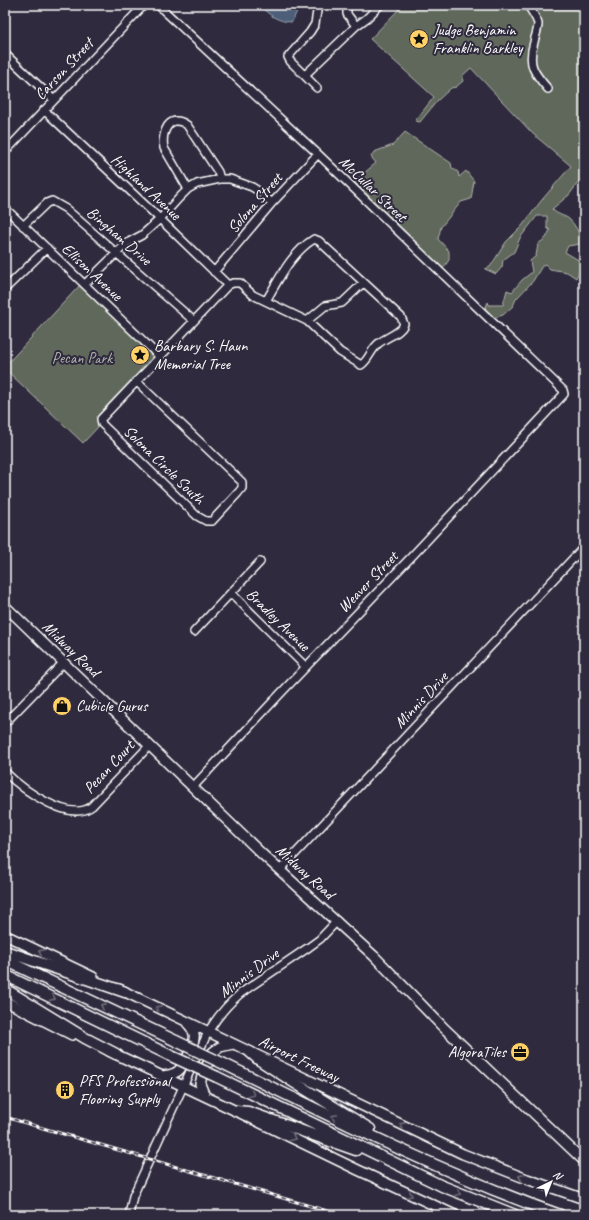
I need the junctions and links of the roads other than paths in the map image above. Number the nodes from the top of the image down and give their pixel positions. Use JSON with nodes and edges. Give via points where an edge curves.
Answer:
{"nodes":[{"id":1,"x":158,"y":5,"type":"edge"},
{"id":2,"x":318,"y":5,"type":"edge"},
{"id":3,"x":347,"y":5,"type":"edge"},
{"id":4,"x":380,"y":5,"type":"edge"},
{"id":5,"x":528,"y":5,"type":"edge"},
{"id":6,"x":139,"y":7,"type":"edge"},
{"id":7,"x":356,"y":26,"type":"junction"},
{"id":8,"x":5,"y":54,"type":"edge"},
{"id":9,"x":305,"y":75,"type":"junction"},
{"id":10,"x":317,"y":88,"type":"dead end"},
{"id":11,"x":548,"y":89,"type":"dead end"},
{"id":12,"x":54,"y":100,"type":"junction"},
{"id":13,"x":44,"y":110,"type":"junction"},
{"id":14,"x":5,"y":152,"type":"edge"},
{"id":15,"x":318,"y":154,"type":"junction"},
{"id":16,"x":220,"y":179,"type":"junction"},
{"id":17,"x":188,"y":190,"type":"junction"},
{"id":18,"x":272,"y":203,"type":"junction"},
{"id":19,"x":5,"y":208,"type":"edge"},
{"id":20,"x":160,"y":219,"type":"junction"},
{"id":21,"x":23,"y":226,"type":"junction"},
{"id":22,"x":47,"y":248,"type":"junction"},
{"id":23,"x":117,"y":252,"type":"junction"},
{"id":24,"x":214,"y":272,"type":"junction"},
{"id":25,"x":363,"y":283,"type":"junction"},
{"id":26,"x":86,"y":284,"type":"junction"},
{"id":27,"x":228,"y":286,"type":"junction"},
{"id":28,"x":5,"y":289,"type":"edge"},
{"id":29,"x":266,"y":301,"type":"junction"},
{"id":30,"x":194,"y":321,"type":"junction"},
{"id":31,"x":306,"y":321,"type":"junction"},
{"id":32,"x":160,"y":357,"type":"junction"},
{"id":33,"x":136,"y":381,"type":"junction"},
{"id":34,"x":563,"y":395,"type":"joint"},
{"id":35,"x":582,"y":549,"type":"dead end"},
{"id":36,"x":260,"y":562,"type":"dead end"},
{"id":37,"x":231,"y":593,"type":"junction"},
{"id":38,"x":5,"y":606,"type":"edge"},
{"id":39,"x":194,"y":632,"type":"dead end"},
{"id":40,"x":64,"y":662,"type":"junction"},
{"id":41,"x":306,"y":667,"type":"junction"},
{"id":42,"x":5,"y":723,"type":"edge"},
{"id":43,"x":150,"y":744,"type":"junction"},
{"id":44,"x":5,"y":772,"type":"edge"},
{"id":45,"x":193,"y":787,"type":"junction"},
{"id":46,"x":280,"y":870,"type":"junction"},
{"id":47,"x":337,"y":921,"type":"junction"},
{"id":48,"x":5,"y":935,"type":"edge"},
{"id":49,"x":5,"y":951,"type":"edge"},
{"id":50,"x":5,"y":960,"type":"edge"},
{"id":51,"x":5,"y":975,"type":"edge"},
{"id":52,"x":5,"y":989,"type":"edge"},
{"id":53,"x":125,"y":992,"type":"junction"},
{"id":54,"x":5,"y":1001,"type":"edge"},
{"id":55,"x":184,"y":1020,"type":"junction"},
{"id":56,"x":208,"y":1032,"type":"junction"},
{"id":57,"x":233,"y":1044,"type":"junction"},
{"id":58,"x":250,"y":1052,"type":"junction"},
{"id":59,"x":116,"y":1054,"type":"junction"},
{"id":60,"x":163,"y":1076,"type":"junction"},
{"id":61,"x":184,"y":1086,"type":"junction"},
{"id":62,"x":205,"y":1096,"type":"junction"},
{"id":63,"x":236,"y":1110,"type":"junction"},
{"id":64,"x":406,"y":1153,"type":"junction"},
{"id":65,"x":584,"y":1161,"type":"edge"},
{"id":66,"x":397,"y":1164,"type":"junction"},
{"id":67,"x":584,"y":1199,"type":"edge"},
{"id":68,"x":129,"y":1215,"type":"edge"},
{"id":69,"x":455,"y":1215,"type":"edge"},
{"id":70,"x":515,"y":1215,"type":"edge"},
{"id":71,"x":560,"y":1215,"type":"edge"}],
"edges":[{"from":1,"to":15,"type":"street","name":"McCullar Street"},
{"from":2,"to":9,"type":"street","via":[[313,28],[288,57]]},
{"from":3,"to":7,"type":"street","via":[[347,14]]},
{"from":4,"to":7,"type":"street"},
{"from":5,"to":11,"type":"street","via":[[538,24],[530,55],[531,62],[536,75]]},
{"from":6,"to":12,"type":"street","name":"Carson Street"},
{"from":7,"to":9,"type":"street"},
{"from":8,"to":12,"type":"street"},
{"from":9,"to":10,"type":"street"},
{"from":12,"to":13,"type":"street","name":"Carson Street"},
{"from":13,"to":14,"type":"street","name":"Carson Street"},
{"from":13,"to":20,"type":"street","name":"Highland Avenue"},
{"from":15,"to":18,"type":"street","name":"Solona Street"},
{"from":15,"to":34,"type":"street","name":"McCullar Street","via":[[540,367],[563,390]]},
{"from":16,"to":17,"type":"street","via":[[197,184]]},
{"from":16,"to":17,"type":"street","via":[[187,125],[181,120],[175,121],[165,130],[162,141]]},
{"from":16,"to":18,"type":"street","via":[[230,179],[248,185]]},
{"from":17,"to":20,"type":"street"},
{"from":18,"to":24,"type":"street","name":"Solona Street"},
{"from":19,"to":21,"type":"street","name":"Ellison Avenue"},
{"from":20,"to":23,"type":"street"},
{"from":20,"to":24,"type":"street","name":"Highland Avenue"},
{"from":21,"to":22,"type":"street","name":"Ellison Avenue"},
{"from":21,"to":23,"type":"street","name":"Bingham Drive","via":[[52,201],[66,209]]},
{"from":22,"to":26,"type":"street","name":"Ellison Avenue"},
{"from":22,"to":28,"type":"street"},
{"from":23,"to":26,"type":"street"},
{"from":23,"to":30,"type":"street","name":"Bingham Drive"},
{"from":24,"to":27,"type":"street","name":"Highland Avenue"},
{"from":25,"to":29,"type":"street","via":[[319,241],[314,240],[306,244],[293,258]]},
{"from":25,"to":31,"type":"street","via":[[342,303],[322,308]]},
{"from":25,"to":31,"type":"street","via":[[404,321],[401,330],[372,349],[364,363],[361,365],[340,352]]},
{"from":26,"to":32,"type":"street","name":"Ellison Avenue"},
{"from":27,"to":29,"type":"street","via":[[240,283]]},
{"from":27,"to":30,"type":"street"},
{"from":29,"to":31,"type":"street"},
{"from":30,"to":32,"type":"street"},
{"from":32,"to":33,"type":"street"},
{"from":33,"to":33,"type":"street","name":"Solona Circle South","via":[[242,482],[242,488],[217,517],[209,521],[202,519],[102,424],[101,418]]},
{"from":34,"to":41,"type":"street","name":"Weaver Street"},
{"from":35,"to":46,"type":"street","name":"Minnis Drive"},
{"from":36,"to":37,"type":"street"},
{"from":37,"to":39,"type":"street"},
{"from":37,"to":41,"type":"street","name":"Bradley Avenue"},
{"from":38,"to":40,"type":"main road","name":"Midway Road"},
{"from":40,"to":42,"type":"street"},
{"from":40,"to":43,"type":"main road","name":"Midway Road"},
{"from":41,"to":45,"type":"street","name":"Weaver Street"},
{"from":43,"to":44,"type":"street","name":"Pecan Court","via":[[92,806],[84,811],[75,812],[52,804],[29,792]]},
{"from":43,"to":45,"type":"main road","name":"Midway Road"},
{"from":45,"to":46,"type":"main road","name":"Midway Road"},
{"from":46,"to":47,"type":"main road","name":"Midway Road"},
{"from":47,"to":56,"type":"street","name":"Minnis Drive","via":[[320,939],[241,992],[214,1021]]},
{"from":47,"to":65,"type":"main road","name":"Midway Road","via":[[443,1027]]},
{"from":53,"to":48,"type":"main road","name":"Airport Freeway","one_way":true},
{"from":49,"to":53,"type":"highway"},
{"from":64,"to":50,"type":"highway","one_way":true,"bridge":true},
{"from":51,"to":66,"type":"highway","one_way":true,"bridge":true},
{"from":52,"to":59,"type":"highway"},
{"from":55,"to":53,"type":"main road","name":"Airport Freeway","one_way":true},
{"from":54,"to":59,"type":"main road"},
{"from":55,"to":56,"type":"main road","name":"Airport Freeway"},
{"from":55,"to":60,"type":"main road","via":[[193,1030],[193,1043],[179,1070]]},
{"from":56,"to":57,"type":"main road","name":"Airport Freeway"},
{"from":56,"to":61,"type":"street","name":"Minnis Drive"},
{"from":57,"to":58,"type":"main road","name":"Airport Freeway"},
{"from":57,"to":62,"type":"main road","via":[[220,1047],[213,1052],[200,1084]]},
{"from":58,"to":64,"type":"highway"},
{"from":67,"to":58,"type":"main road","name":"Airport Freeway","one_way":true,"via":[[463,1154]]},
{"from":59,"to":60,"type":"main road"},
{"from":60,"to":61,"type":"main road"},
{"from":61,"to":62,"type":"main road"},
{"from":61,"to":68,"type":"street","name":"Minnis Drive","via":[[133,1196]]},
{"from":62,"to":63,"type":"main road"},
{"from":63,"to":66,"type":"highway"},
{"from":63,"to":69,"type":"main road","one_way":true},
{"from":64,"to":71,"type":"highway","via":[[506,1196]]},
{"from":66,"to":70,"type":"highway","one_way":true,"via":[[454,1191]]}]}
